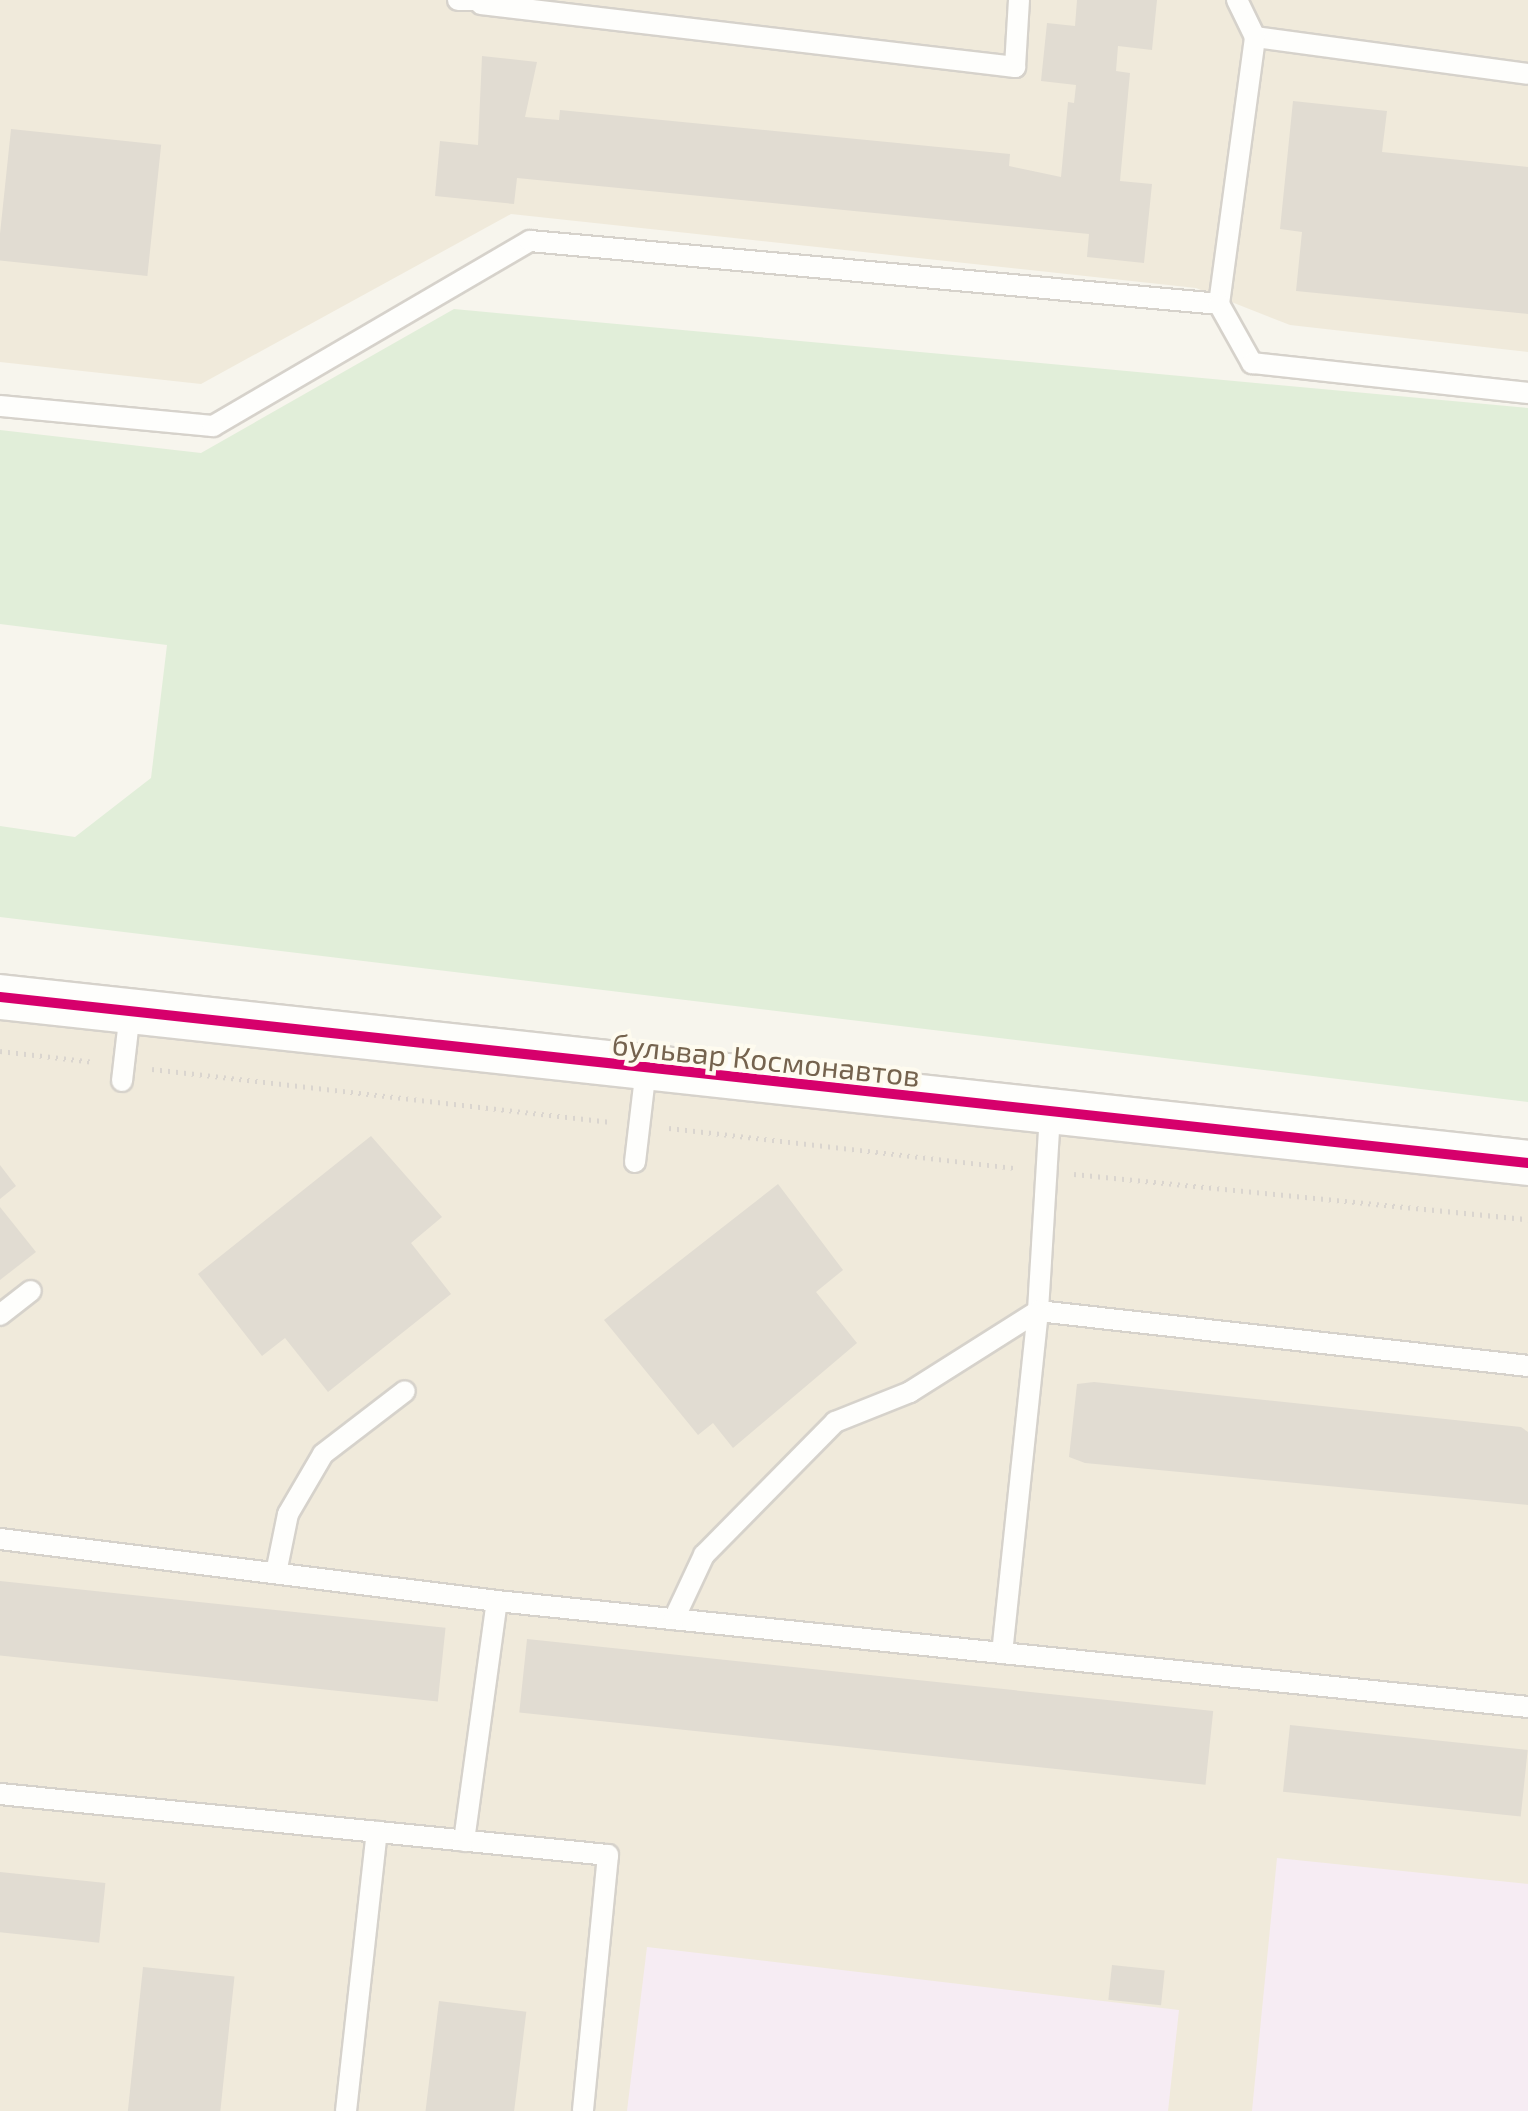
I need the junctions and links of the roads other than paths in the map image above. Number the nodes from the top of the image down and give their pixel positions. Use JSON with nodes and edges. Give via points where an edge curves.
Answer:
{"nodes":[{"id":1,"x":458,"y":0,"type":"edge"},
{"id":2,"x":1019,"y":0,"type":"edge"},
{"id":3,"x":1237,"y":0,"type":"edge"},
{"id":4,"x":482,"y":2,"type":"edge"},
{"id":5,"x":1255,"y":37,"type":"junction"},
{"id":6,"x":1528,"y":74,"type":"edge"},
{"id":7,"x":1219,"y":304,"type":"junction"},
{"id":8,"x":1528,"y":393,"type":"edge"},
{"id":9,"x":0,"y":406,"type":"edge"},
{"id":10,"x":0,"y":997,"type":"edge"},
{"id":11,"x":130,"y":1012,"type":"junction"},
{"id":12,"x":646,"y":1069,"type":"junction"},
{"id":13,"x":123,"y":1074,"type":"road end"},
{"id":14,"x":1050,"y":1114,"type":"junction"},
{"id":15,"x":635,"y":1162,"type":"dead end"},
{"id":16,"x":1528,"y":1163,"type":"edge"},
{"id":17,"x":31,"y":1291,"type":"dead end"},
{"id":18,"x":1038,"y":1311,"type":"junction"},
{"id":19,"x":0,"y":1315,"type":"edge"},
{"id":20,"x":1528,"y":1366,"type":"edge"},
{"id":21,"x":405,"y":1391,"type":"dead end"},
{"id":22,"x":0,"y":1539,"type":"edge"},
{"id":23,"x":276,"y":1573,"type":"junction"},
{"id":24,"x":497,"y":1601,"type":"junction"},
{"id":25,"x":674,"y":1619,"type":"junction"},
{"id":26,"x":1002,"y":1653,"type":"junction"},
{"id":27,"x":1528,"y":1707,"type":"edge"},
{"id":28,"x":0,"y":1794,"type":"edge"},
{"id":29,"x":377,"y":1832,"type":"junction"},
{"id":30,"x":464,"y":1841,"type":"junction"},
{"id":31,"x":346,"y":2111,"type":"edge"},
{"id":32,"x":583,"y":2111,"type":"edge"}],
"edges":[{"from":1,"to":4,"type":"lane"},
{"from":2,"to":4,"type":"lane","via":[[1015,67]]},
{"from":3,"to":5,"type":"lane"},
{"from":5,"to":6,"type":"lane"},
{"from":5,"to":7,"type":"lane"},
{"from":7,"to":8,"type":"lane","via":[[1252,363]]},
{"from":7,"to":9,"type":"lane","via":[[530,241],[213,426]]},
{"from":10,"to":11,"type":"street","name":"бульвар Космонавтов"},
{"from":11,"to":12,"type":"street","name":"бульвар Космонавтов"},
{"from":11,"to":13,"type":"lane"},
{"from":12,"to":14,"type":"street","name":"бульвар Космонавтов"},
{"from":12,"to":15,"type":"lane"},
{"from":14,"to":16,"type":"street","name":"бульвар Космонавтов"},
{"from":14,"to":18,"type":"lane"},
{"from":17,"to":19,"type":"lane"},
{"from":18,"to":20,"type":"lane"},
{"from":18,"to":25,"type":"lane","via":[[910,1392],[835,1422],[704,1555]]},
{"from":18,"to":26,"type":"lane"},
{"from":21,"to":23,"type":"lane","via":[[323,1454],[288,1514]]},
{"from":22,"to":23,"type":"lane"},
{"from":23,"to":24,"type":"lane"},
{"from":24,"to":25,"type":"lane"},
{"from":24,"to":30,"type":"lane"},
{"from":25,"to":26,"type":"lane"},
{"from":26,"to":27,"type":"lane"},
{"from":28,"to":29,"type":"lane"},
{"from":29,"to":30,"type":"lane"},
{"from":29,"to":31,"type":"lane"},
{"from":30,"to":32,"type":"lane","via":[[608,1855]]}]}
